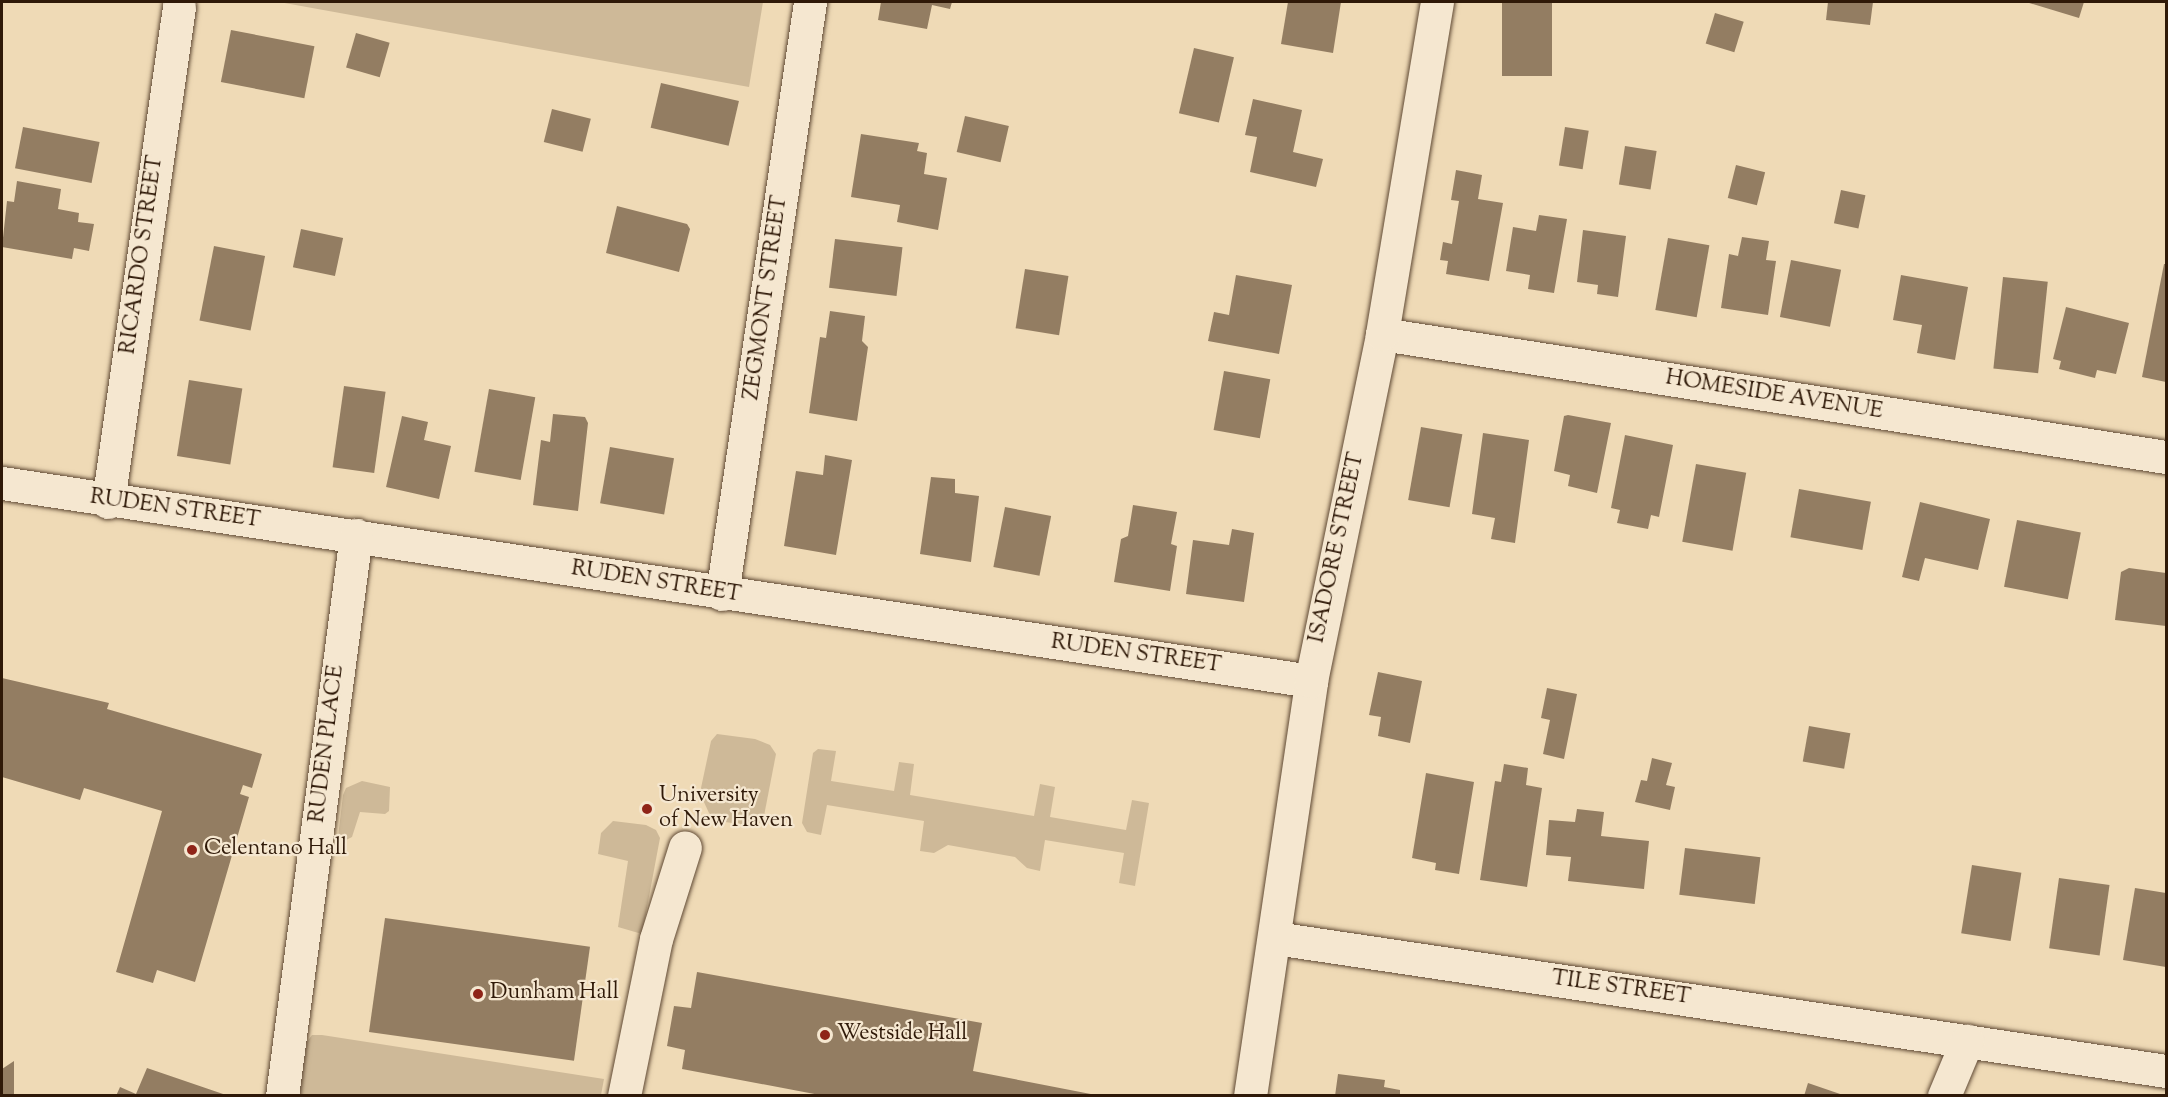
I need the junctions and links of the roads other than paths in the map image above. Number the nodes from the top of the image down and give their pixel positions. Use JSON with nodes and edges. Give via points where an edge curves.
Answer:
{"nodes":[{"id":1,"x":810,"y":2,"type":"edge"},
{"id":2,"x":1437,"y":2,"type":"edge"},
{"id":3,"x":179,"y":7,"type":"dead end"},
{"id":4,"x":1382,"y":334,"type":"junction"},
{"id":5,"x":2166,"y":457,"type":"edge"},
{"id":6,"x":2,"y":483,"type":"edge"},
{"id":7,"x":108,"y":502,"type":"junction"},
{"id":8,"x":356,"y":534,"type":"junction"},
{"id":9,"x":722,"y":594,"type":"junction"},
{"id":10,"x":1311,"y":681,"type":"junction"},
{"id":11,"x":685,"y":847,"type":"dead end"},
{"id":12,"x":1275,"y":938,"type":"junction"},
{"id":13,"x":1967,"y":1041,"type":"junction"},
{"id":14,"x":2166,"y":1071,"type":"edge"},
{"id":15,"x":282,"y":1095,"type":"edge"},
{"id":16,"x":624,"y":1095,"type":"edge"},
{"id":17,"x":1250,"y":1095,"type":"edge"},
{"id":18,"x":1944,"y":1095,"type":"edge"}],
"edges":[{"from":1,"to":9,"type":"street","name":"ZEGMONT STREET"},
{"from":2,"to":4,"type":"street","name":"ISADORE STREET"},
{"from":3,"to":7,"type":"street","name":"RICARDO STREET"},
{"from":4,"to":5,"type":"street","name":"HOMESIDE AVENUE"},
{"from":4,"to":10,"type":"street","name":"ISADORE STREET"},
{"from":6,"to":7,"type":"street","name":"RUDEN STREET"},
{"from":7,"to":8,"type":"street","name":"RUDEN STREET"},
{"from":8,"to":9,"type":"street","name":"RUDEN STREET"},
{"from":8,"to":15,"type":"street","name":"RUDEN PLACE"},
{"from":9,"to":10,"type":"street","name":"RUDEN STREET"},
{"from":10,"to":12,"type":"street","name":"ISADORE STREET"},
{"from":11,"to":16,"type":"street","via":[[656,939]]},
{"from":12,"to":13,"type":"street","name":"TILE STREET"},
{"from":12,"to":17,"type":"street","name":"ISADORE STREET"},
{"from":13,"to":14,"type":"street","name":"TILE STREET"},
{"from":13,"to":18,"type":"street"}]}
